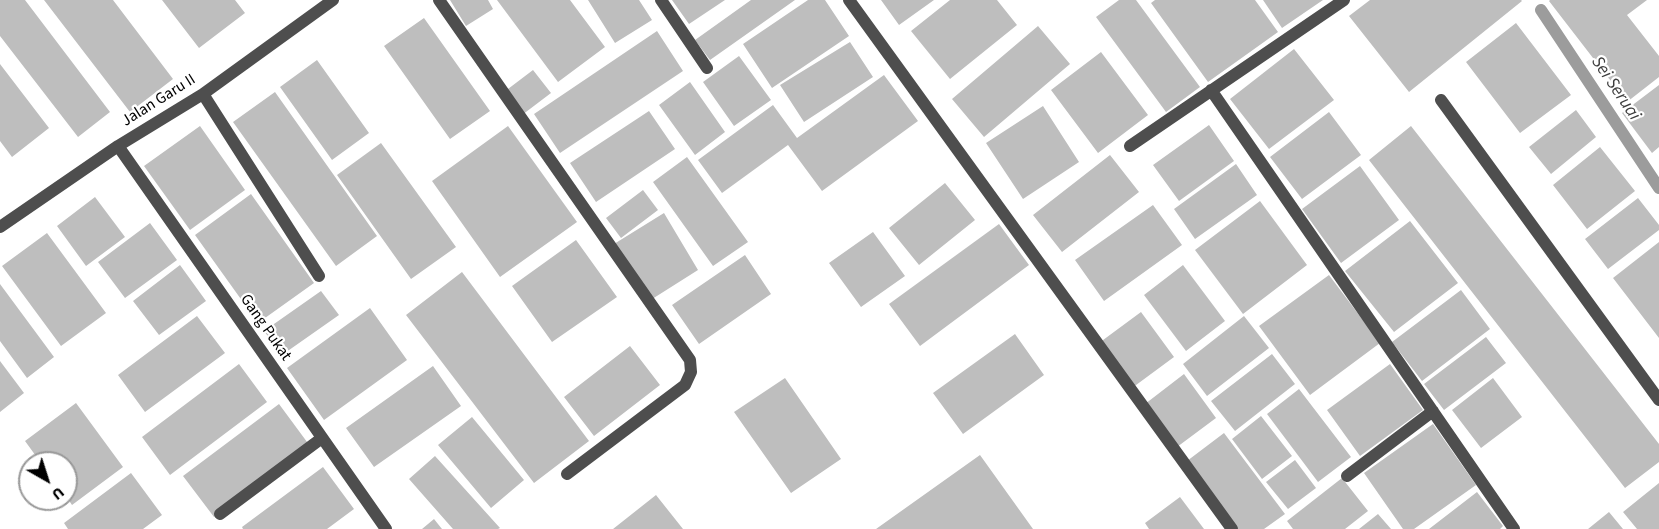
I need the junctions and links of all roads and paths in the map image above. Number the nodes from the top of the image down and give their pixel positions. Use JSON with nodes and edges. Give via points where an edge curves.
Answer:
{"nodes":[{"id":1,"x":333,"y":0,"type":"edge"},
{"id":2,"x":439,"y":0,"type":"edge"},
{"id":3,"x":661,"y":0,"type":"edge"},
{"id":4,"x":849,"y":0,"type":"edge"},
{"id":5,"x":1344,"y":0,"type":"edge"},
{"id":6,"x":707,"y":68,"type":"dead end"},
{"id":7,"x":1211,"y":90,"type":"junction"},
{"id":8,"x":203,"y":94,"type":"junction"},
{"id":9,"x":1441,"y":100,"type":"dead end"},
{"id":10,"x":118,"y":146,"type":"junction"},
{"id":11,"x":1130,"y":146,"type":"dead end"},
{"id":12,"x":0,"y":227,"type":"edge"},
{"id":13,"x":319,"y":276,"type":"dead end"},
{"id":14,"x":1659,"y":399,"type":"edge"},
{"id":15,"x":1433,"y":411,"type":"junction"},
{"id":16,"x":322,"y":438,"type":"junction"},
{"id":17,"x":567,"y":474,"type":"dead end"},
{"id":18,"x":1347,"y":476,"type":"dead end"},
{"id":19,"x":220,"y":514,"type":"dead end"},
{"id":20,"x":386,"y":529,"type":"edge"},
{"id":21,"x":1232,"y":529,"type":"edge"},
{"id":22,"x":1514,"y":529,"type":"edge"}],
"edges":[{"from":1,"to":8,"type":"street","name":"Jalan Garu II"},
{"from":2,"to":17,"type":"street","via":[[690,360],[691,372],[685,385]]},
{"from":3,"to":6,"type":"street"},
{"from":4,"to":21,"type":"street"},
{"from":5,"to":7,"type":"street"},
{"from":7,"to":11,"type":"street"},
{"from":7,"to":15,"type":"street"},
{"from":8,"to":10,"type":"street","name":"Jalan Garu II"},
{"from":8,"to":13,"type":"street"},
{"from":9,"to":14,"type":"street"},
{"from":10,"to":12,"type":"street","name":"Jalan Garu II"},
{"from":10,"to":16,"type":"street","name":"Gang Pukat"},
{"from":15,"to":18,"type":"street"},
{"from":15,"to":22,"type":"street"},
{"from":16,"to":19,"type":"street"},
{"from":16,"to":20,"type":"street","name":"Gang Pukat"}]}
